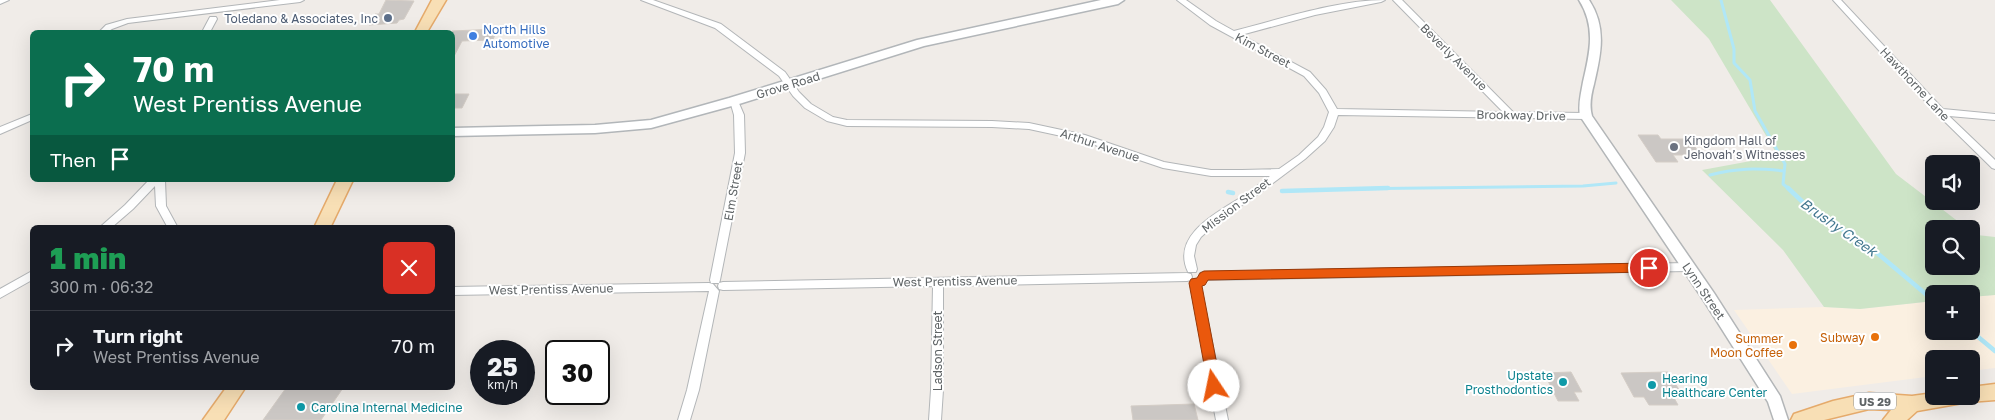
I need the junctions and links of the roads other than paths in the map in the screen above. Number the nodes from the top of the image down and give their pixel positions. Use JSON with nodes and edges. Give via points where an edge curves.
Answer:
{"nodes":[{"id":1,"x":6,"y":0,"type":"edge"},
{"id":2,"x":300,"y":0,"type":"edge"},
{"id":3,"x":439,"y":0,"type":"edge"},
{"id":4,"x":645,"y":0,"type":"edge"},
{"id":5,"x":1181,"y":0,"type":"edge"},
{"id":6,"x":1381,"y":0,"type":"edge"},
{"id":7,"x":1397,"y":0,"type":"edge"},
{"id":8,"x":1584,"y":0,"type":"edge"},
{"id":9,"x":1837,"y":0,"type":"edge"},
{"id":10,"x":286,"y":1,"type":"edge"},
{"id":11,"x":1109,"y":1,"type":"edge"},
{"id":12,"x":0,"y":2,"type":"edge"},
{"id":13,"x":213,"y":19,"type":"dead end"},
{"id":14,"x":105,"y":30,"type":"edge"},
{"id":15,"x":207,"y":30,"type":"edge"},
{"id":16,"x":422,"y":30,"type":"edge"},
{"id":17,"x":1232,"y":34,"type":"junction"},
{"id":18,"x":790,"y":84,"type":"junction"},
{"id":19,"x":734,"y":102,"type":"junction"},
{"id":20,"x":1334,"y":112,"type":"junction"},
{"id":21,"x":1940,"y":112,"type":"junction"},
{"id":22,"x":1511,"y":115,"type":"junction"},
{"id":23,"x":1586,"y":116,"type":"junction"},
{"id":24,"x":1995,"y":117,"type":"edge"},
{"id":25,"x":30,"y":118,"type":"edge"},
{"id":26,"x":0,"y":131,"type":"edge"},
{"id":27,"x":455,"y":132,"type":"edge"},
{"id":28,"x":1995,"y":166,"type":"edge"},
{"id":29,"x":1281,"y":172,"type":"junction"},
{"id":30,"x":153,"y":182,"type":"edge"},
{"id":31,"x":160,"y":182,"type":"edge"},
{"id":32,"x":344,"y":182,"type":"edge"},
{"id":33,"x":108,"y":225,"type":"edge"},
{"id":34,"x":172,"y":225,"type":"edge"},
{"id":35,"x":323,"y":225,"type":"edge"},
{"id":36,"x":1688,"y":267,"type":"junction"},
{"id":37,"x":30,"y":276,"type":"edge"},
{"id":38,"x":1194,"y":276,"type":"junction"},
{"id":39,"x":938,"y":282,"type":"junction"},
{"id":40,"x":715,"y":286,"type":"junction"},
{"id":41,"x":455,"y":291,"type":"edge"},
{"id":42,"x":0,"y":294,"type":"edge"},
{"id":43,"x":235,"y":390,"type":"edge"},
{"id":44,"x":1995,"y":392,"type":"edge"},
{"id":45,"x":1980,"y":394,"type":"edge"},
{"id":46,"x":1925,"y":402,"type":"edge"},
{"id":47,"x":1912,"y":404,"type":"junction"},
{"id":48,"x":213,"y":420,"type":"edge"},
{"id":49,"x":684,"y":420,"type":"edge"},
{"id":50,"x":935,"y":420,"type":"edge"},
{"id":51,"x":1222,"y":420,"type":"edge"},
{"id":52,"x":1781,"y":420,"type":"edge"},
{"id":53,"x":1801,"y":420,"type":"edge"},
{"id":54,"x":1893,"y":420,"type":"edge"}],
"edges":[{"from":1,"to":12,"type":"street"},
{"from":2,"to":10,"type":"street"},
{"from":3,"to":16,"type":"main road"},
{"from":4,"to":18,"type":"street","name":"Arthur Avenue","via":[[718,26],[782,74]]},
{"from":5,"to":17,"type":"street","name":"Kim Street"},
{"from":6,"to":17,"type":"street"},
{"from":7,"to":22,"type":"street","name":"Beverly Avenue"},
{"from":8,"to":23,"type":"street","name":"Brookway Drive","via":[[1596,20],[1597,34],[1584,100]]},
{"from":9,"to":21,"type":"street","name":"Hawthorne Lane"},
{"from":10,"to":14,"type":"street","via":[[127,21]]},
{"from":11,"to":18,"type":"main road","name":"Grove Road","via":[[939,39]]},
{"from":13,"to":15,"type":"street"},
{"from":17,"to":20,"type":"street","name":"Kim Street","via":[[1307,74],[1327,96]]},
{"from":18,"to":19,"type":"main road","name":"Grove Road"},
{"from":18,"to":29,"type":"street","name":"Arthur Avenue","via":[[816,112],[846,123],[1028,126],[1082,137],[1144,160],[1183,169],[1211,173]]},
{"from":19,"to":27,"type":"main road","name":"Grove Road","via":[[651,124],[616,128]]},
{"from":19,"to":40,"type":"street","name":"Elm Street","via":[[739,115],[740,153]]},
{"from":20,"to":22,"type":"street","name":"Brookway Drive"},
{"from":20,"to":29,"type":"street","via":[[1322,139]]},
{"from":21,"to":24,"type":"street"},
{"from":21,"to":28,"type":"street","name":"Hawthorne Lane"},
{"from":22,"to":23,"type":"street","name":"Brookway Drive"},
{"from":23,"to":36,"type":"street","name":"Lynn Street"},
{"from":25,"to":26,"type":"street"},
{"from":29,"to":38,"type":"street","name":"Mission Street","via":[[1203,228],[1192,240],[1190,250]]},
{"from":30,"to":33,"type":"street"},
{"from":31,"to":34,"type":"street","via":[[161,206]]},
{"from":32,"to":35,"type":"main road"},
{"from":36,"to":38,"type":"street","name":"West Prentiss Avenue"},
{"from":36,"to":52,"type":"street","name":"Lynn Street","via":[[1776,400]]},
{"from":37,"to":42,"type":"street"},
{"from":38,"to":39,"type":"street","name":"West Prentiss Avenue"},
{"from":38,"to":51,"type":"street","name":"Mission Street"},
{"from":39,"to":40,"type":"street","name":"West Prentiss Avenue"},
{"from":39,"to":50,"type":"street","name":"Ladson Street"},
{"from":40,"to":41,"type":"street","name":"West Prentiss Avenue"},
{"from":40,"to":49,"type":"street","name":"Elm Street"},
{"from":43,"to":48,"type":"main road"},
{"from":44,"to":45,"type":"main road"},
{"from":46,"to":47,"type":"main road","number":"US 29"},
{"from":47,"to":53,"type":"main road","number":"US 29","via":[[1869,401]]},
{"from":47,"to":54,"type":"main road","number":"US 29"}]}
